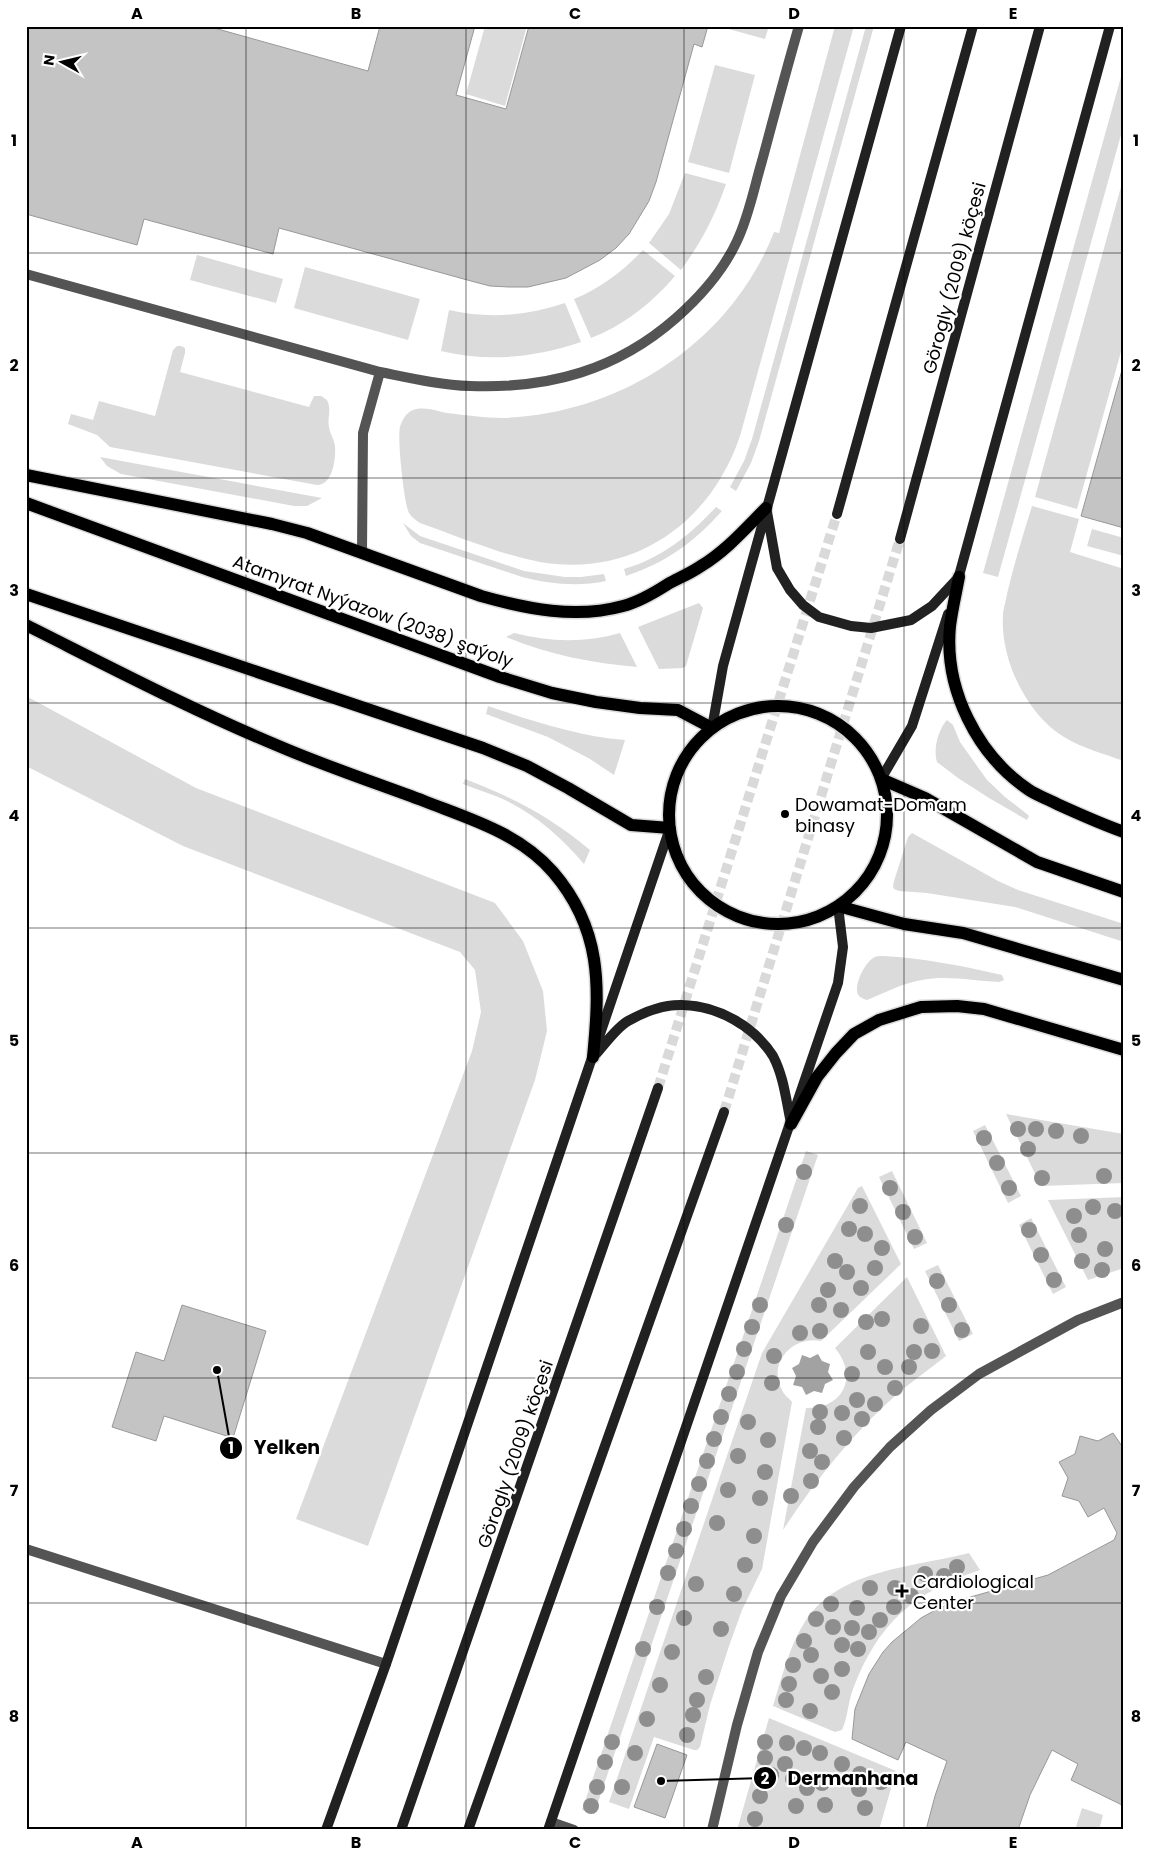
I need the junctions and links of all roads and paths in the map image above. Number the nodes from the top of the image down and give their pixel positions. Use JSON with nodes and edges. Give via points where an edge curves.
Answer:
{"nodes":[{"id":1,"x":799,"y":26,"type":"edge"},
{"id":2,"x":901,"y":26,"type":"edge"},
{"id":3,"x":973,"y":26,"type":"edge"},
{"id":4,"x":1040,"y":26,"type":"edge"},
{"id":5,"x":1110,"y":26,"type":"edge"},
{"id":6,"x":26,"y":274,"type":"edge"},
{"id":7,"x":380,"y":372,"type":"junction"},
{"id":8,"x":26,"y":475,"type":"edge"},
{"id":9,"x":26,"y":503,"type":"edge"},
{"id":10,"x":766,"y":508,"type":"junction"},
{"id":11,"x":836,"y":514,"type":"tunnel mouth"},
{"id":12,"x":900,"y":539,"type":"tunnel mouth"},
{"id":13,"x":362,"y":552,"type":"junction"},
{"id":14,"x":959,"y":577,"type":"junction"},
{"id":15,"x":26,"y":594,"type":"edge"},
{"id":16,"x":26,"y":625,"type":"edge"},
{"id":17,"x":712,"y":728,"type":"junction"},
{"id":18,"x":881,"y":779,"type":"junction"},
{"id":19,"x":670,"y":828,"type":"junction"},
{"id":20,"x":1124,"y":832,"type":"edge"},
{"id":21,"x":1124,"y":892,"type":"edge"},
{"id":22,"x":838,"y":906,"type":"junction"},
{"id":23,"x":1124,"y":980,"type":"edge"},
{"id":24,"x":1124,"y":1050,"type":"edge"},
{"id":25,"x":593,"y":1057,"type":"junction"},
{"id":26,"x":658,"y":1088,"type":"tunnel mouth"},
{"id":27,"x":724,"y":1112,"type":"tunnel mouth"},
{"id":28,"x":791,"y":1124,"type":"junction"},
{"id":29,"x":1124,"y":1302,"type":"edge"},
{"id":30,"x":26,"y":1549,"type":"edge"},
{"id":31,"x":386,"y":1664,"type":"junction"},
{"id":32,"x":550,"y":1826,"type":"edge"},
{"id":33,"x":326,"y":1830,"type":"edge"},
{"id":34,"x":402,"y":1830,"type":"edge"},
{"id":35,"x":468,"y":1830,"type":"edge"},
{"id":36,"x":574,"y":1830,"type":"edge"},
{"id":37,"x":712,"y":1830,"type":"edge"}],
"edges":[{"from":1,"to":7,"type":"lane","via":[[745,223],[726,262],[708,286],[669,324],[611,362],[558,379],[468,386]]},
{"from":2,"to":10,"type":"main road"},
{"from":3,"to":11,"type":"main road"},
{"from":4,"to":12,"type":"main road","name":"Görogly (2009) köçesi"},
{"from":5,"to":14,"type":"main road"},
{"from":6,"to":7,"type":"lane"},
{"from":7,"to":13,"type":"lane","via":[[363,433]]},
{"from":8,"to":13,"type":"main road","via":[[272,524]]},
{"from":9,"to":17,"type":"main road","name":"Atamyrat Nyýazow (2038) şaýoly","via":[[500,677],[596,702],[678,710]]},
{"from":10,"to":13,"type":"main road","via":[[702,566],[646,597],[624,606],[600,610],[540,610],[509,604]]},
{"from":10,"to":14,"type":"main road","via":[[777,568],[790,590],[819,617],[871,628],[910,620],[932,606]]},
{"from":10,"to":17,"type":"main road","via":[[723,666]]},
{"from":14,"to":18,"type":"main road","via":[[912,726]]},
{"from":14,"to":20,"type":"main road","via":[[950,626],[954,683],[965,712],[986,749],[1005,771],[1030,791]]},
{"from":15,"to":19,"type":"main road","via":[[483,748],[527,766],[631,825]]},
{"from":16,"to":25,"type":"main road","via":[[184,704],[282,748],[499,830],[537,855],[566,888],[585,921],[592,944],[597,1011]]},
{"from":17,"to":18,"type":"main road","via":[[742,712],[758,708],[775,706],[809,710],[826,716],[854,736],[874,763]]},
{"from":17,"to":19,"type":"main road","via":[[686,756],[678,773],[669,810]]},
{"from":18,"to":21,"type":"main road","via":[[925,798],[1037,862]]},
{"from":18,"to":22,"type":"main road","via":[[887,814],[881,850],[864,882]]},
{"from":19,"to":22,"type":"main road","via":[[680,864],[690,880],[702,894],[732,915],[768,924],[786,924],[822,915]]},
{"from":19,"to":25,"type":"main road"},
{"from":22,"to":23,"type":"main road","via":[[904,924],[963,933]]},
{"from":22,"to":28,"type":"main road","via":[[843,947],[838,982]]},
{"from":24,"to":28,"type":"main road","via":[[984,1009],[921,1007],[879,1020],[854,1034],[817,1077]]},
{"from":25,"to":28,"type":"main road","via":[[626,1022],[647,1012],[682,1005],[708,1009],[730,1017],[760,1039],[783,1080]]},
{"from":25,"to":31,"type":"main road"},
{"from":26,"to":34,"type":"main road","name":"Görogly (2009) köçesi"},
{"from":27,"to":35,"type":"main road"},
{"from":28,"to":32,"type":"main road"},
{"from":29,"to":37,"type":"lane","via":[[1078,1320],[978,1374],[890,1447],[854,1487],[813,1542],[781,1596],[758,1652],[736,1725]]},
{"from":30,"to":31,"type":"lane"},
{"from":31,"to":33,"type":"main road"},
{"from":32,"to":36,"type":"lane"}]}
